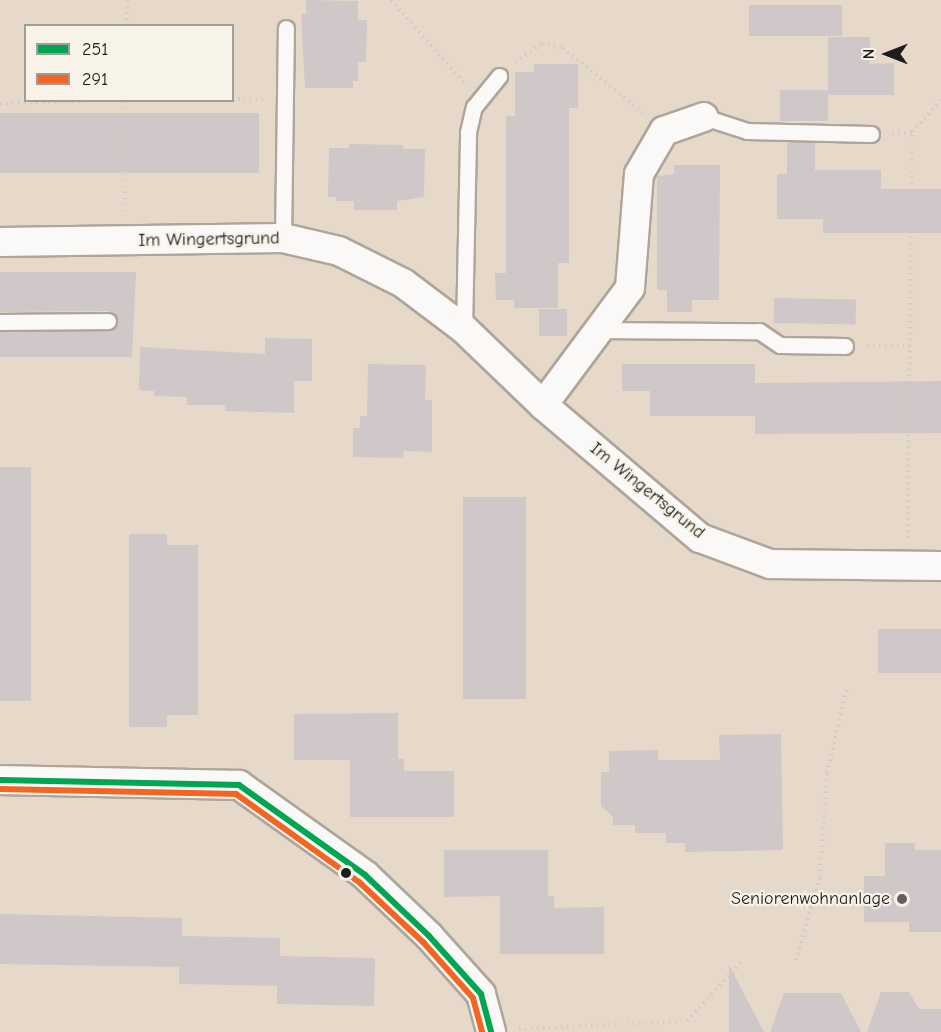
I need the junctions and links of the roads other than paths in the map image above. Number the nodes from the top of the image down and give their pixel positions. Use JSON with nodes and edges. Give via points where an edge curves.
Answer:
{"nodes":[{"id":1,"x":286,"y":28,"type":"dead end"},
{"id":2,"x":499,"y":76,"type":"road end"},
{"id":3,"x":704,"y":117,"type":"joint"},
{"id":4,"x":871,"y":134,"type":"road end"},
{"id":5,"x":283,"y":238,"type":"junction"},
{"id":6,"x":0,"y":242,"type":"edge"},
{"id":7,"x":108,"y":321,"type":"dead end"},
{"id":8,"x":0,"y":322,"type":"edge"},
{"id":9,"x":464,"y":329,"type":"junction"},
{"id":10,"x":596,"y":330,"type":"junction"},
{"id":11,"x":845,"y":346,"type":"road end"},
{"id":12,"x":543,"y":405,"type":"junction"},
{"id":13,"x":941,"y":566,"type":"edge"},
{"id":14,"x":0,"y":780,"type":"edge"},
{"id":15,"x":491,"y":1031,"type":"edge"}],
"edges":[{"from":1,"to":5,"type":"lane"},
{"from":2,"to":9,"type":"lane","via":[[479,100],[468,132]]},
{"from":3,"to":4,"type":"lane","via":[[747,131]]},
{"from":3,"to":10,"type":"street","via":[[664,131],[639,174],[630,288]]},
{"from":5,"to":6,"type":"street","name":"Im Wingertsgrund"},
{"from":5,"to":9,"type":"street","name":"Im Wingertsgrund","via":[[339,251],[392,278]]},
{"from":7,"to":8,"type":"lane"},
{"from":9,"to":12,"type":"street","name":"Im Wingertsgrund"},
{"from":10,"to":11,"type":"lane","via":[[759,331],[780,345]]},
{"from":10,"to":12,"type":"street"},
{"from":12,"to":13,"type":"street","name":"Im Wingertsgrund","via":[[699,538],[770,564]]},
{"from":14,"to":15,"type":"street","via":[[239,785],[365,875],[429,936],[481,994]]}]}
